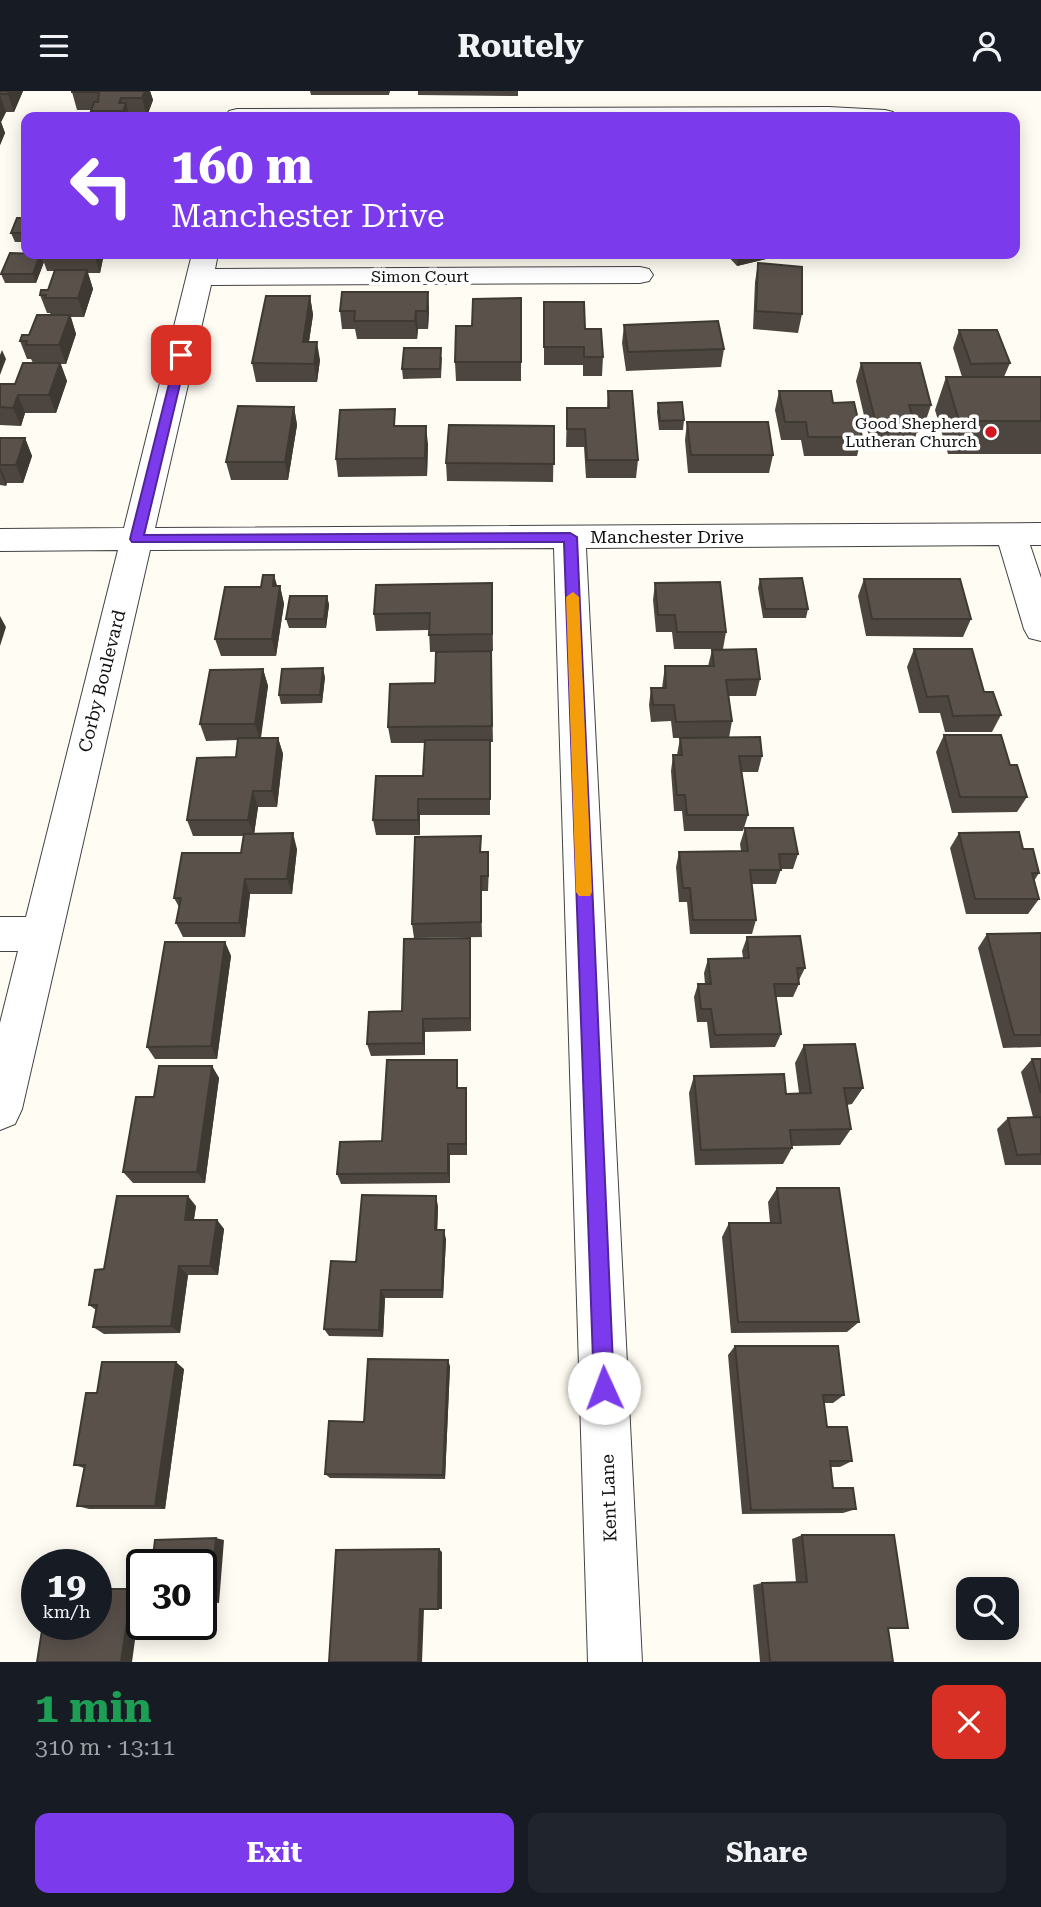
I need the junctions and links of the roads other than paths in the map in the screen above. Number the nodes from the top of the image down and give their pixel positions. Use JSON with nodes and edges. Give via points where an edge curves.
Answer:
{"nodes":[{"id":1,"x":243,"y":91,"type":"edge"},
{"id":2,"x":238,"y":112,"type":"edge"},
{"id":3,"x":203,"y":265,"type":"edge"},
{"id":4,"x":640,"y":275,"type":"dead end"},
{"id":5,"x":1026,"y":534,"type":"edge"},
{"id":6,"x":570,"y":537,"type":"junction"},
{"id":7,"x":136,"y":539,"type":"junction"},
{"id":8,"x":0,"y":540,"type":"edge"},
{"id":9,"x":1041,"y":629,"type":"edge"},
{"id":10,"x":0,"y":934,"type":"edge"},
{"id":11,"x":42,"y":934,"type":"junction"},
{"id":12,"x":0,"y":1109,"type":"edge"},
{"id":13,"x":615,"y":1662,"type":"edge"}],
"edges":[{"from":1,"to":2,"type":"street"},
{"from":3,"to":4,"type":"street","name":"Simon Court"},
{"from":3,"to":7,"type":"street","name":"Corby Boulevard"},
{"from":5,"to":6,"type":"street","name":"Manchester Drive"},
{"from":5,"to":9,"type":"street"},
{"from":6,"to":7,"type":"street","name":"Manchester Drive"},
{"from":6,"to":13,"type":"street","name":"Kent Lane"},
{"from":7,"to":8,"type":"street","name":"Manchester Drive"},
{"from":7,"to":11,"type":"street","name":"Corby Boulevard"},
{"from":10,"to":11,"type":"street"},
{"from":11,"to":12,"type":"street","name":"Corby Boulevard"}]}
